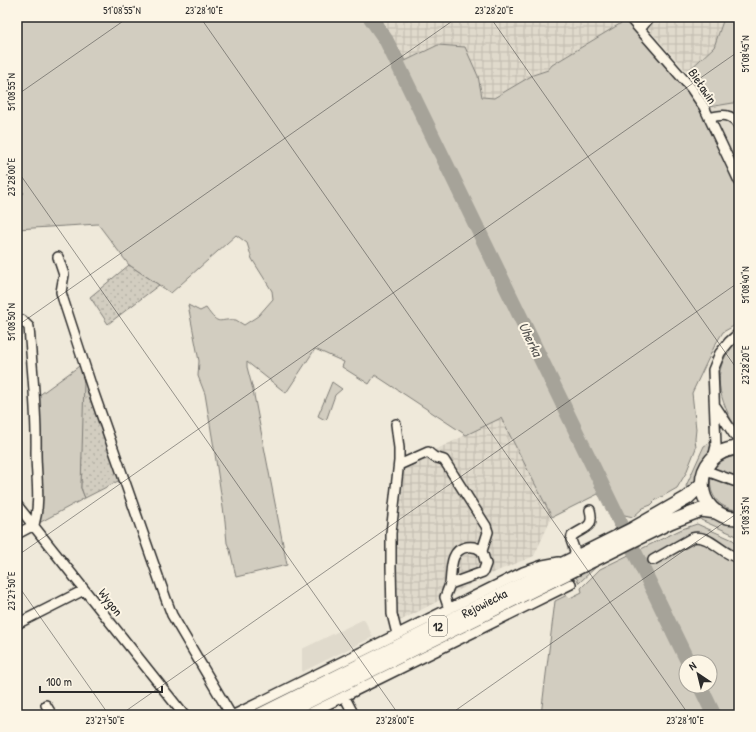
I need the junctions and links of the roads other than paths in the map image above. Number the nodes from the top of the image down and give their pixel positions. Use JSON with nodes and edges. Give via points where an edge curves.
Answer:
{"nodes":[{"id":1,"x":629,"y":17,"type":"edge"},
{"id":2,"x":650,"y":17,"type":"edge"},
{"id":3,"x":640,"y":29,"type":"junction"},
{"id":4,"x":709,"y":118,"type":"junction"},
{"id":5,"x":739,"y":126,"type":"edge"},
{"id":6,"x":739,"y":180,"type":"edge"},
{"id":7,"x":58,"y":257,"type":"dead end"},
{"id":8,"x":22,"y":320,"type":"dead end"},
{"id":9,"x":739,"y":333,"type":"edge"},
{"id":10,"x":716,"y":408,"type":"junction"},
{"id":11,"x":396,"y":424,"type":"dead end"},
{"id":12,"x":739,"y":442,"type":"edge"},
{"id":13,"x":739,"y":448,"type":"edge"},
{"id":14,"x":713,"y":458,"type":"junction"},
{"id":15,"x":398,"y":465,"type":"junction"},
{"id":16,"x":704,"y":470,"type":"junction"},
{"id":17,"x":734,"y":481,"type":"dead end"},
{"id":18,"x":702,"y":484,"type":"junction"},
{"id":19,"x":17,"y":505,"type":"edge"},
{"id":20,"x":590,"y":510,"type":"dead end"},
{"id":21,"x":717,"y":512,"type":"junction"},
{"id":22,"x":739,"y":518,"type":"edge"},
{"id":23,"x":34,"y":525,"type":"junction"},
{"id":24,"x":636,"y":533,"type":"junction"},
{"id":25,"x":17,"y":534,"type":"edge"},
{"id":26,"x":618,"y":542,"type":"junction"},
{"id":27,"x":482,"y":550,"type":"junction"},
{"id":28,"x":739,"y":558,"type":"edge"},
{"id":29,"x":573,"y":559,"type":"junction"},
{"id":30,"x":653,"y":560,"type":"dead end"},
{"id":31,"x":450,"y":584,"type":"junction"},
{"id":32,"x":571,"y":584,"type":"dead end"},
{"id":33,"x":84,"y":590,"type":"junction"},
{"id":34,"x":449,"y":609,"type":"junction"},
{"id":35,"x":17,"y":624,"type":"edge"},
{"id":36,"x":472,"y":626,"type":"junction"},
{"id":37,"x":397,"y":634,"type":"junction"},
{"id":38,"x":344,"y":696,"type":"junction"},
{"id":39,"x":46,"y":705,"type":"dead end"},
{"id":40,"x":52,"y":715,"type":"edge"},
{"id":41,"x":184,"y":715,"type":"edge"},
{"id":42,"x":231,"y":715,"type":"edge"},
{"id":43,"x":234,"y":715,"type":"edge"},
{"id":44,"x":260,"y":715,"type":"edge"},
{"id":45,"x":281,"y":715,"type":"edge"},
{"id":46,"x":306,"y":715,"type":"edge"},
{"id":47,"x":354,"y":715,"type":"edge"}],
"edges":[{"from":1,"to":3,"type":"street","name":"Bieławin"},
{"from":2,"to":3,"type":"street"},
{"from":3,"to":4,"type":"street","name":"Bieławin","via":[[681,74]]},
{"from":4,"to":5,"type":"street","via":[[728,115],[736,120]]},
{"from":4,"to":6,"type":"street","name":"Bieławin"},
{"from":7,"to":42,"type":"street","via":[[64,275],[61,292],[172,615]]},
{"from":8,"to":23,"type":"street","via":[[29,327],[38,431],[36,453],[39,505]]},
{"from":9,"to":10,"type":"street","via":[[725,347],[715,364],[712,381]]},
{"from":10,"to":12,"type":"street"},
{"from":10,"to":14,"type":"street","via":[[716,450]]},
{"from":11,"to":15,"type":"street"},
{"from":13,"to":14,"type":"highway","via":[[725,450]]},
{"from":14,"to":16,"type":"highway"},
{"from":15,"to":27,"type":"street","via":[[428,452],[444,460],[486,526],[488,532]]},
{"from":15,"to":37,"type":"street","via":[[391,533],[392,614]]},
{"from":16,"to":17,"type":"street"},
{"from":16,"to":18,"type":"highway"},
{"from":18,"to":21,"type":"highway","via":[[708,502]]},
{"from":18,"to":24,"type":"highway","name":"Rejowiecka","number":"12","via":[[687,498]]},
{"from":19,"to":23,"type":"street","name":"Wygon"},
{"from":20,"to":29,"type":"street","via":[[588,527],[572,536]]},
{"from":21,"to":22,"type":"highway","number":"12"},
{"from":21,"to":24,"type":"highway","name":"Rejowiecka","number":"12","via":[[701,510]]},
{"from":23,"to":25,"type":"street"},
{"from":23,"to":33,"type":"street","name":"Wygon"},
{"from":24,"to":26,"type":"highway","name":"Rejowiecka","number":"12"},
{"from":26,"to":29,"type":"highway","name":"Rejowiecka","number":"12"},
{"from":26,"to":36,"type":"highway","name":"Rejowiecka","number":"12"},
{"from":27,"to":31,"type":"street","via":[[486,564],[483,572]]},
{"from":27,"to":31,"type":"street","via":[[472,546],[458,550],[452,562]]},
{"from":28,"to":30,"type":"street","via":[[730,556],[698,536]]},
{"from":29,"to":34,"type":"street","via":[[523,572]]},
{"from":29,"to":44,"type":"highway","name":"Rejowiecka","number":"12"},
{"from":31,"to":34,"type":"street","via":[[445,597]]},
{"from":32,"to":36,"type":"street"},
{"from":33,"to":35,"type":"street"},
{"from":33,"to":41,"type":"street","name":"Wygon"},
{"from":34,"to":37,"type":"street"},
{"from":36,"to":38,"type":"street"},
{"from":36,"to":45,"type":"highway","name":"Rejowiecka","number":"12"},
{"from":37,"to":43,"type":"street"},
{"from":38,"to":46,"type":"street"},
{"from":38,"to":47,"type":"street"},
{"from":39,"to":40,"type":"street"}]}
